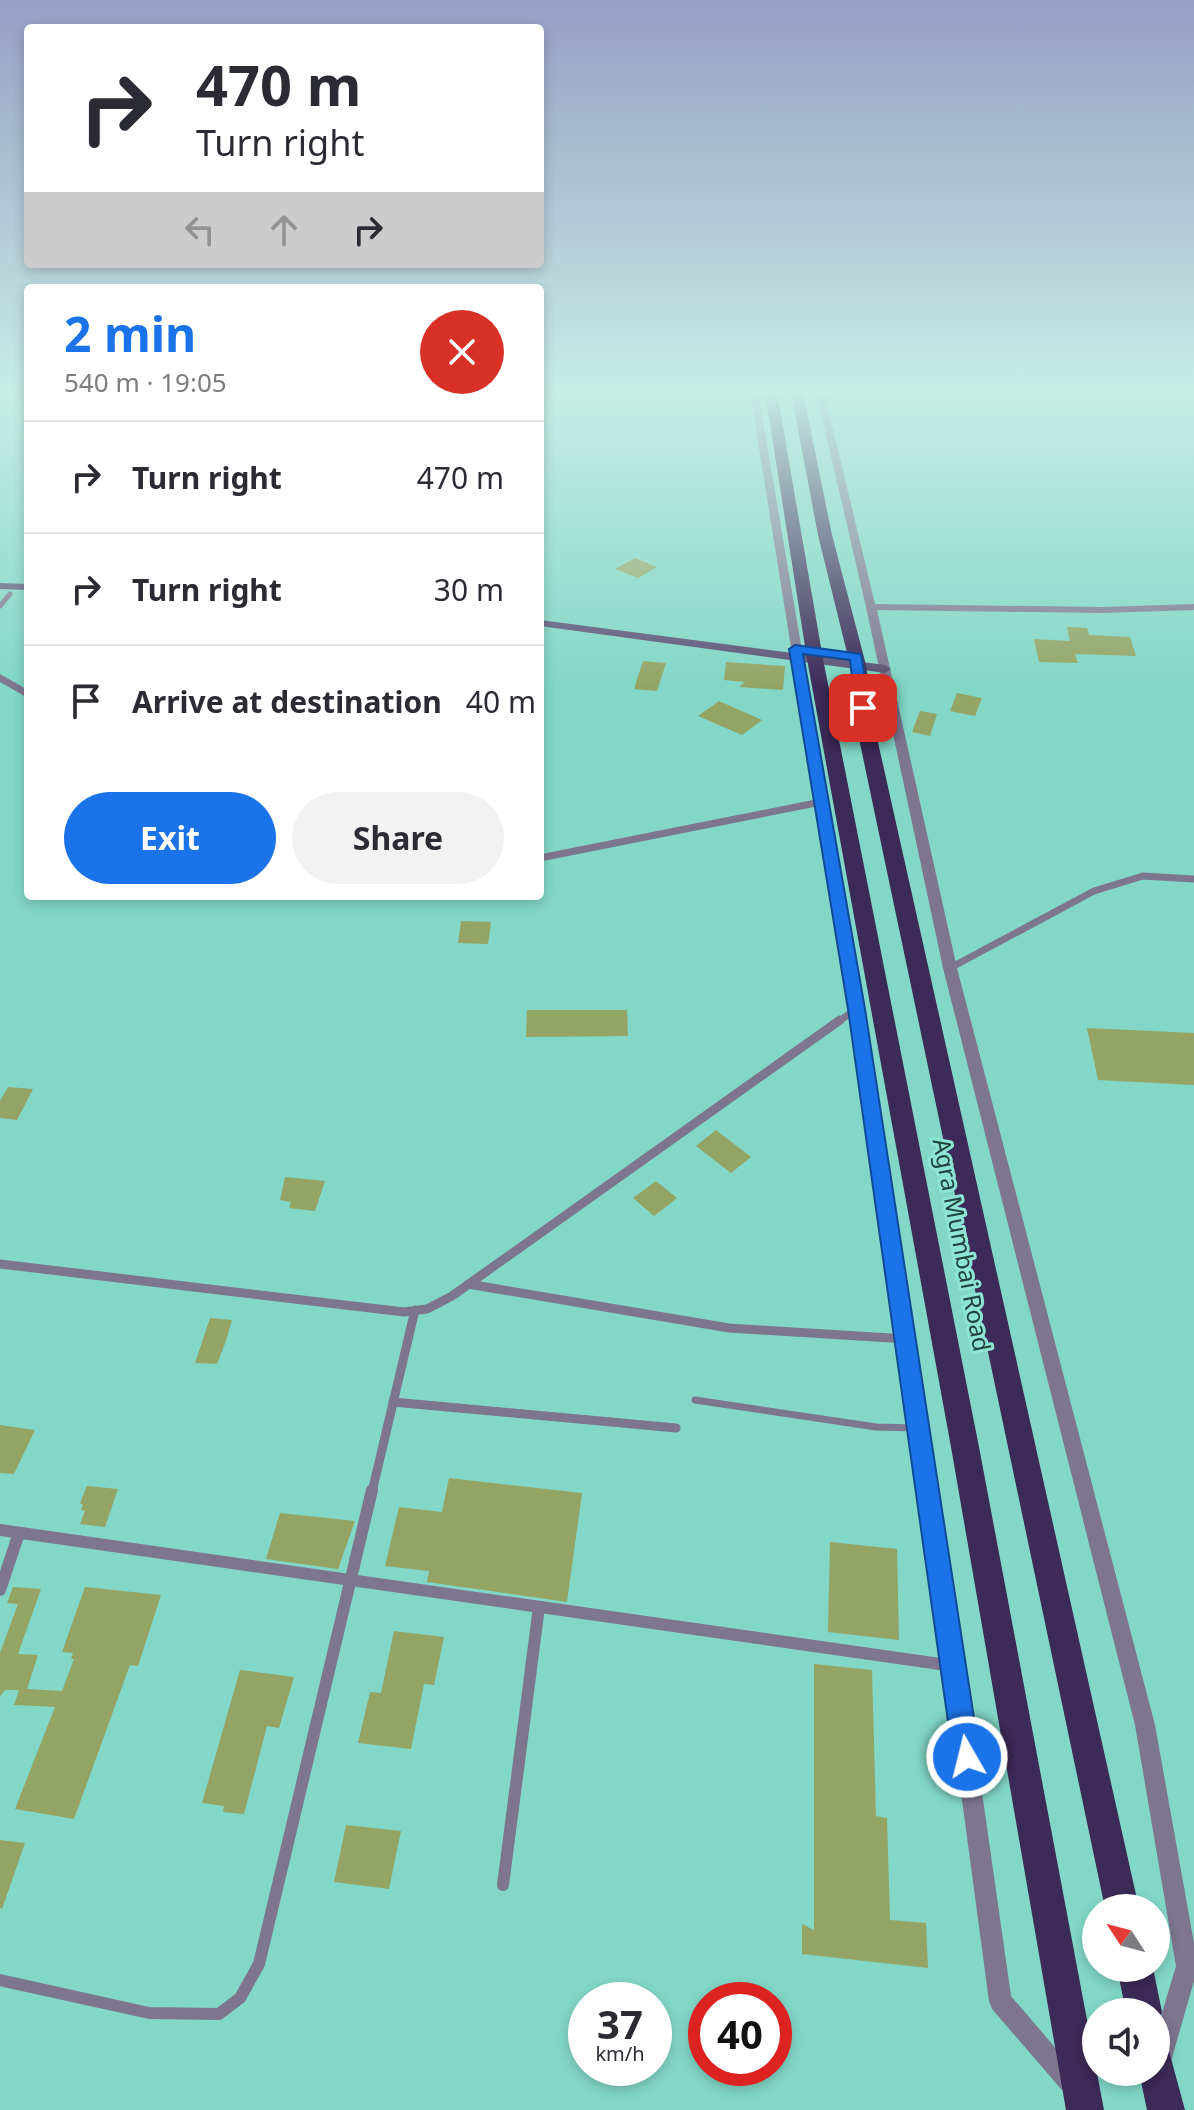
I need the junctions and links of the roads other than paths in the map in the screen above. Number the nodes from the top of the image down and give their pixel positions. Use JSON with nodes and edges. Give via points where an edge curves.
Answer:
{"nodes":[{"id":1,"x":773,"y":490,"type":"edge"},
{"id":2,"x":784,"y":490,"type":"edge"},
{"id":3,"x":816,"y":490,"type":"edge"},
{"id":4,"x":843,"y":490,"type":"edge"},
{"id":5,"x":24,"y":588,"type":"edge"},
{"id":6,"x":3,"y":591,"type":"edge"},
{"id":7,"x":24,"y":594,"type":"edge"},
{"id":8,"x":0,"y":606,"type":"edge"},
{"id":9,"x":871,"y":607,"type":"junction"},
{"id":10,"x":1194,"y":607,"type":"edge"},
{"id":11,"x":544,"y":618,"type":"edge"},
{"id":12,"x":544,"y":623,"type":"edge"},
{"id":13,"x":805,"y":654,"type":"junction"},
{"id":14,"x":857,"y":661,"type":"junction"},
{"id":15,"x":884,"y":665,"type":"junction"},
{"id":16,"x":0,"y":678,"type":"edge"},
{"id":17,"x":24,"y":692,"type":"edge"},
{"id":18,"x":821,"y":802,"type":"junction"},
{"id":19,"x":544,"y":857,"type":"edge"},
{"id":20,"x":1194,"y":879,"type":"edge"},
{"id":21,"x":950,"y":968,"type":"junction"},
{"id":22,"x":856,"y":1009,"type":"junction"},
{"id":23,"x":0,"y":1264,"type":"edge"},
{"id":24,"x":468,"y":1284,"type":"junction"},
{"id":25,"x":415,"y":1310,"type":"junction"},
{"id":26,"x":906,"y":1339,"type":"junction"},
{"id":27,"x":695,"y":1400,"type":"dead end"},
{"id":28,"x":393,"y":1402,"type":"junction"},
{"id":29,"x":676,"y":1428,"type":"dead end"},
{"id":30,"x":919,"y":1428,"type":"junction"},
{"id":31,"x":0,"y":1530,"type":"edge"},
{"id":32,"x":19,"y":1533,"type":"junction"},
{"id":33,"x":350,"y":1580,"type":"junction"},
{"id":34,"x":0,"y":1590,"type":"edge"},
{"id":35,"x":539,"y":1607,"type":"junction"},
{"id":36,"x":954,"y":1666,"type":"junction"},
{"id":37,"x":503,"y":1885,"type":"dead end"},
{"id":38,"x":1119,"y":1894,"type":"edge"},
{"id":39,"x":0,"y":1980,"type":"edge"},
{"id":40,"x":1170,"y":2021,"type":"edge"},
{"id":41,"x":1160,"y":2086,"type":"edge"},
{"id":42,"x":1084,"y":2103,"type":"edge"},
{"id":43,"x":1166,"y":2110,"type":"edge"}],
"edges":[{"from":1,"to":13,"type":"street"},
{"from":2,"to":13,"type":"highway","name":"Agra Mumbai Road"},
{"from":3,"to":14,"type":"highway","name":"Agra Mumbai Road"},
{"from":4,"to":9,"type":"street"},
{"from":5,"to":6,"type":"main road"},
{"from":6,"to":7,"type":"main road"},
{"from":6,"to":8,"type":"street"},
{"from":9,"to":10,"type":"street"},
{"from":9,"to":15,"type":"street"},
{"from":11,"to":13,"type":"main road"},
{"from":12,"to":13,"type":"main road"},
{"from":13,"to":14,"type":"main road"},
{"from":13,"to":18,"type":"street"},
{"from":13,"to":42,"type":"highway","name":"Agra Mumbai Road","via":[[965,1447]]},
{"from":14,"to":15,"type":"main road"},
{"from":14,"to":38,"type":"highway","name":"Agra Mumbai Road","via":[[866,729]]},
{"from":15,"to":21,"type":"street"},
{"from":16,"to":17,"type":"street"},
{"from":18,"to":19,"type":"street"},
{"from":18,"to":22,"type":"street"},
{"from":20,"to":21,"type":"street","via":[[1143,876],[1094,891]]},
{"from":21,"to":40,"type":"street","via":[[1145,1725],[1187,1966]]},
{"from":22,"to":24,"type":"street"},
{"from":22,"to":26,"type":"street"},
{"from":23,"to":25,"type":"street"},
{"from":24,"to":25,"type":"street","via":[[427,1309]]},
{"from":24,"to":26,"type":"street","via":[[729,1328]]},
{"from":25,"to":28,"type":"street"},
{"from":26,"to":30,"type":"street"},
{"from":27,"to":30,"type":"lane","via":[[876,1427]]},
{"from":28,"to":29,"type":"street"},
{"from":28,"to":33,"type":"street"},
{"from":30,"to":36,"type":"street"},
{"from":31,"to":32,"type":"street"},
{"from":32,"to":33,"type":"street"},
{"from":32,"to":34,"type":"street"},
{"from":33,"to":35,"type":"street"},
{"from":33,"to":39,"type":"street","via":[[259,1964],[240,1998],[219,2014],[149,2013]]},
{"from":35,"to":36,"type":"street"},
{"from":35,"to":37,"type":"street"},
{"from":36,"to":42,"type":"street","via":[[1000,2001]]},
{"from":41,"to":43,"type":"highway"}]}
